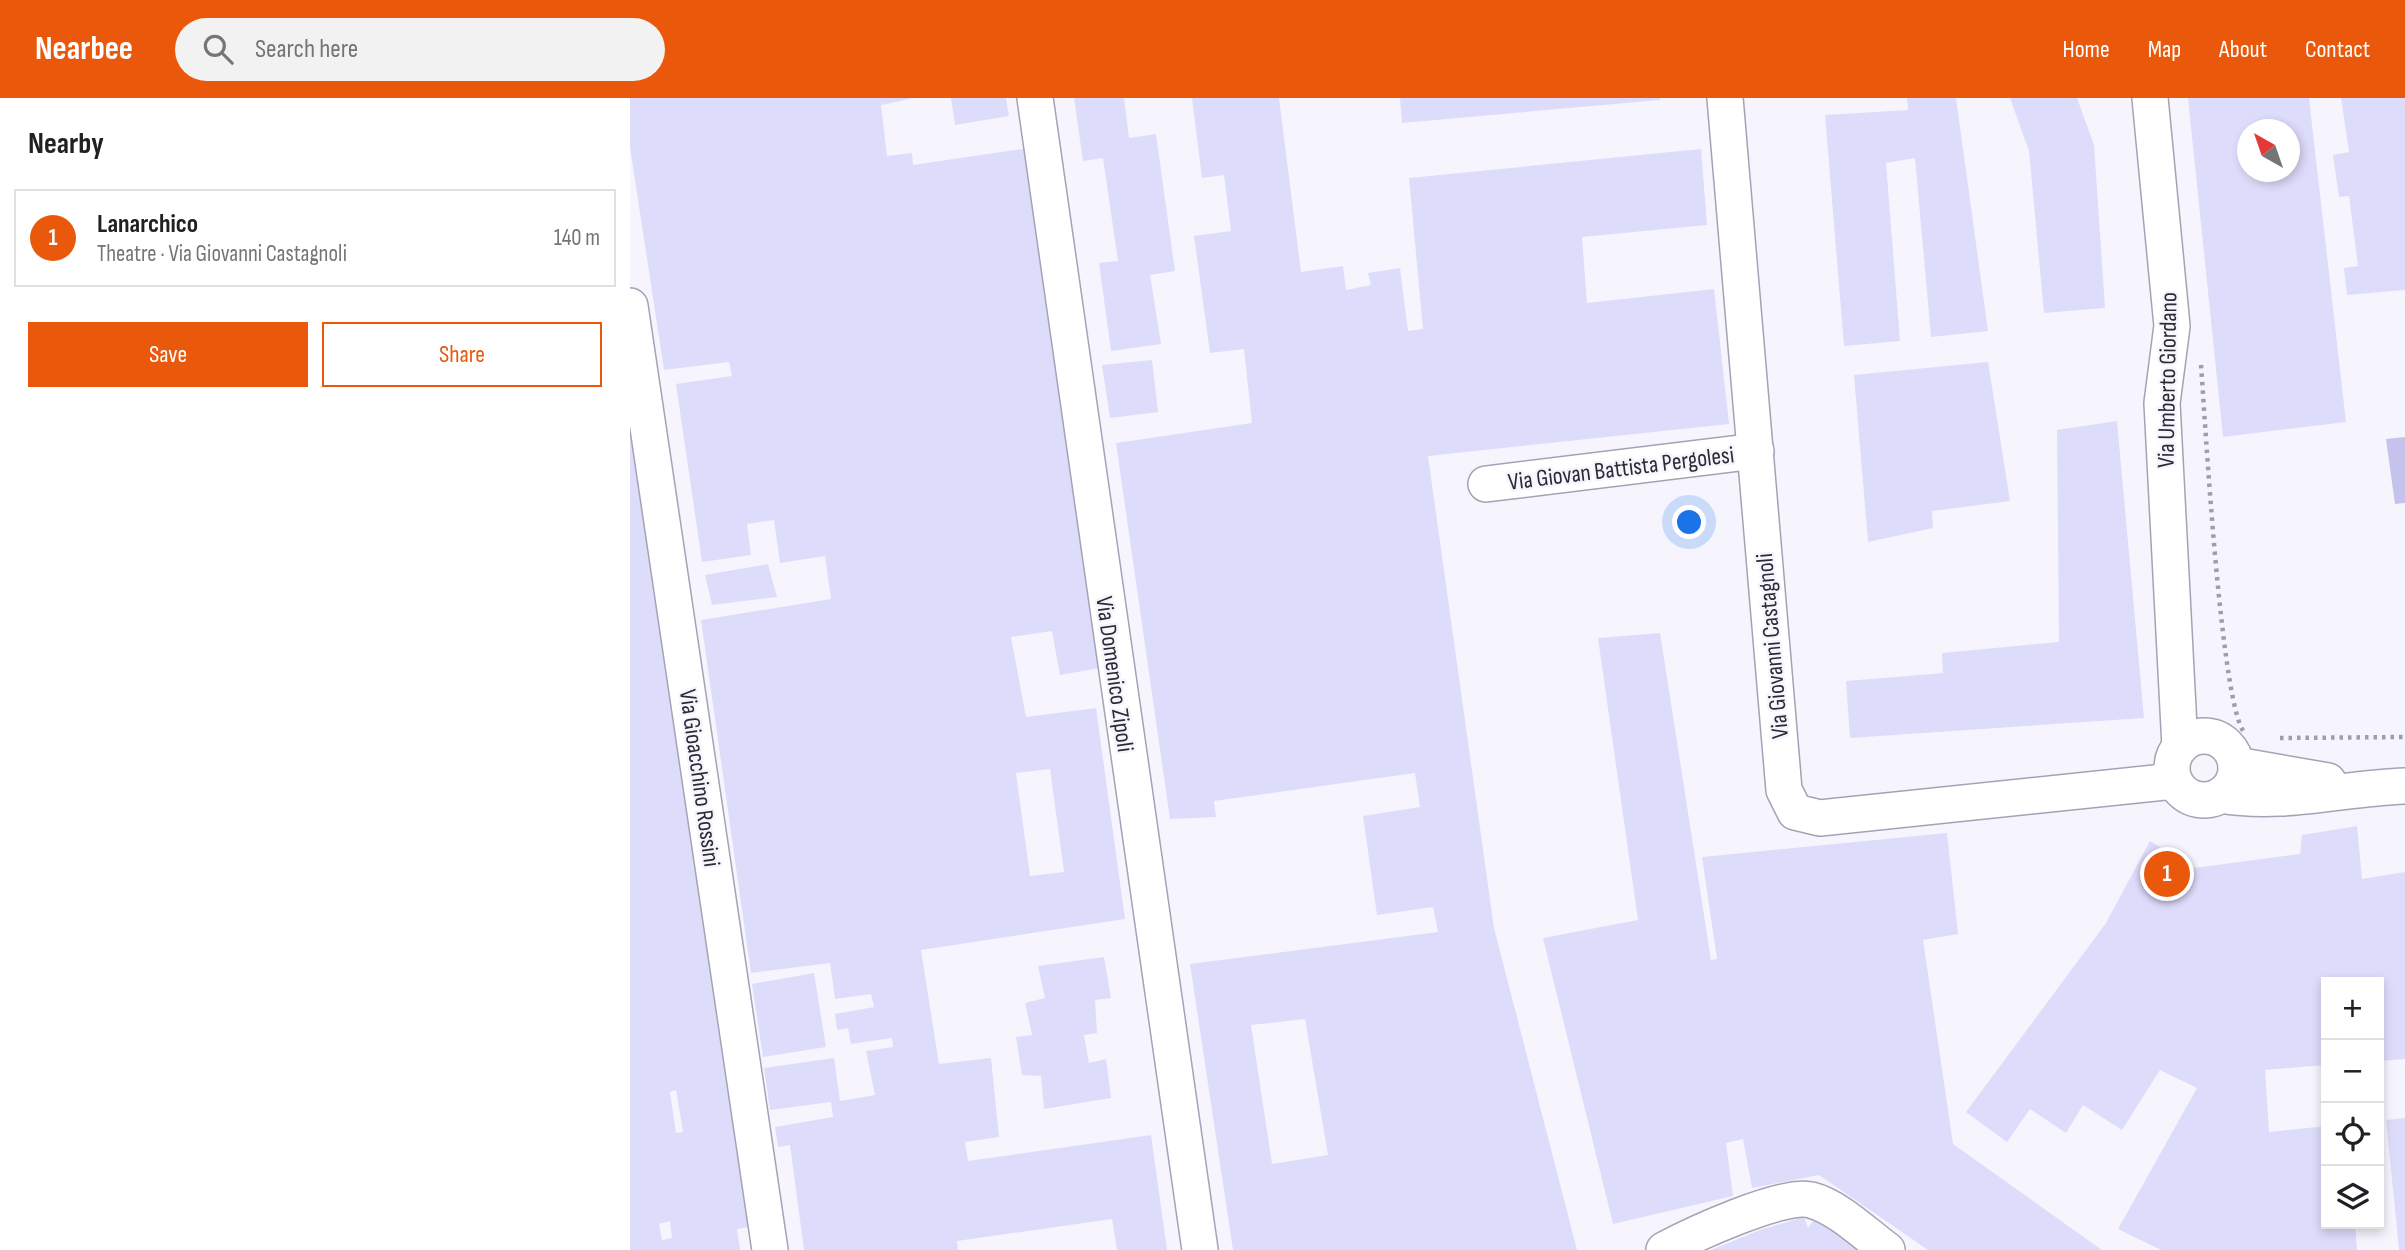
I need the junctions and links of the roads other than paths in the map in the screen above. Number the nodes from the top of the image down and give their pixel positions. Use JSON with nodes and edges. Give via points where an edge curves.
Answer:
{"nodes":[{"id":1,"x":1035,"y":98,"type":"edge"},
{"id":2,"x":1725,"y":98,"type":"edge"},
{"id":3,"x":2150,"y":98,"type":"edge"},
{"id":4,"x":630,"y":306,"type":"edge"},
{"id":5,"x":1756,"y":452,"type":"junction"},
{"id":6,"x":1486,"y":484,"type":"dead end"},
{"id":7,"x":2180,"y":747,"type":"junction"},
{"id":8,"x":2235,"y":766,"type":"junction"},
{"id":9,"x":2174,"y":781,"type":"junction"},
{"id":10,"x":2405,"y":786,"type":"edge"},
{"id":11,"x":770,"y":1250,"type":"edge"},
{"id":12,"x":1200,"y":1250,"type":"edge"},
{"id":13,"x":1664,"y":1250,"type":"edge"},
{"id":14,"x":1887,"y":1250,"type":"edge"}],
"edges":[{"from":1,"to":12,"type":"street","name":"Via Domenico Zipoli"},
{"from":2,"to":5,"type":"street","name":"Via Giovanni Castagnoli"},
{"from":3,"to":7,"type":"street","name":"Via Umberto Giordano","via":[[2172,326],[2162,403]]},
{"from":4,"to":11,"type":"street","name":"Via Gioacchino Rossini"},
{"from":5,"to":6,"type":"street","name":"Via Giovan Battista Pergolesi"},
{"from":5,"to":9,"type":"street","name":"Via Giovanni Castagnoli","via":[[1784,790],[1795,812],[1820,818]]},
{"from":7,"to":8,"type":"street","via":[[2191,738],[2215,738],[2229,748]]},
{"from":7,"to":9,"type":"street","via":[[2172,764]]},
{"from":8,"to":9,"type":"street","via":[[2201,800]]},
{"from":8,"to":10,"type":"street","via":[[2248,800],[2299,799]]},
{"from":13,"to":14,"type":"street","via":[[1723,1222],[1802,1198],[1825,1206]]}]}
